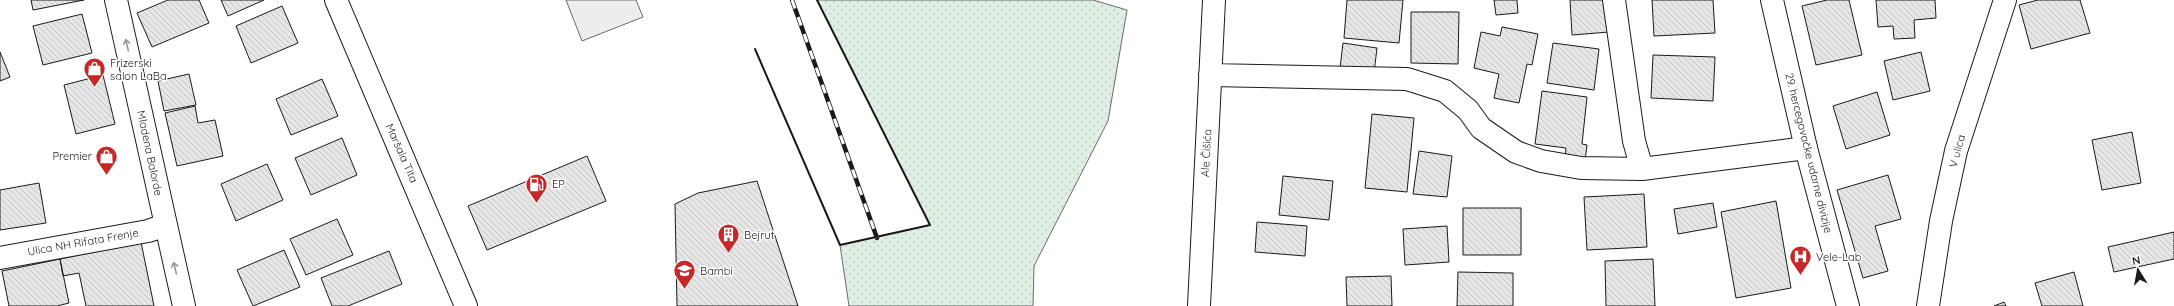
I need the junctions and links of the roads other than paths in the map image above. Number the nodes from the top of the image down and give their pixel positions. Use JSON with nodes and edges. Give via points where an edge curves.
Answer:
{"nodes":[{"id":1,"x":116,"y":0,"type":"edge"},
{"id":2,"x":336,"y":0,"type":"edge"},
{"id":3,"x":1214,"y":0,"type":"edge"},
{"id":4,"x":1614,"y":0,"type":"edge"},
{"id":5,"x":1772,"y":0,"type":"edge"},
{"id":6,"x":2005,"y":0,"type":"edge"},
{"id":7,"x":1210,"y":75,"type":"junction"},
{"id":8,"x":1806,"y":148,"type":"junction"},
{"id":9,"x":1642,"y":169,"type":"junction"},
{"id":10,"x":166,"y":225,"type":"junction"},
{"id":11,"x":0,"y":258,"type":"edge"},
{"id":12,"x":184,"y":306,"type":"edge"},
{"id":13,"x":466,"y":306,"type":"edge"},
{"id":14,"x":1199,"y":306,"type":"edge"},
{"id":15,"x":1848,"y":306,"type":"edge"},
{"id":16,"x":1928,"y":306,"type":"edge"}],
"edges":[{"from":10,"to":1,"type":"street","name":"Mladena Balorde","one_way":true},
{"from":2,"to":13,"type":"street","name":"Maršala Tita"},
{"from":3,"to":7,"type":"street","name":"Ale Čišića"},
{"from":4,"to":9,"type":"street","via":[[1634,141]]},
{"from":5,"to":8,"type":"street","name":"29. hercegovačke udarne divizije"},
{"from":6,"to":16,"type":"street","name":"V ulica","via":[[1956,151],[1941,221]]},
{"from":7,"to":9,"type":"street","via":[[1407,79],[1445,91],[1468,110],[1481,128],[1516,152],[1541,161],[1581,168]]},
{"from":7,"to":14,"type":"street","name":"Ale Čišića"},
{"from":8,"to":9,"type":"street"},
{"from":8,"to":15,"type":"street","name":"29. hercegovačke udarne divizije"},
{"from":10,"to":11,"type":"street","name":"Ulica NH Rifata Frenje","via":[[148,231]]},
{"from":12,"to":10,"type":"street","name":"Mladena Balorde","one_way":true}]}
